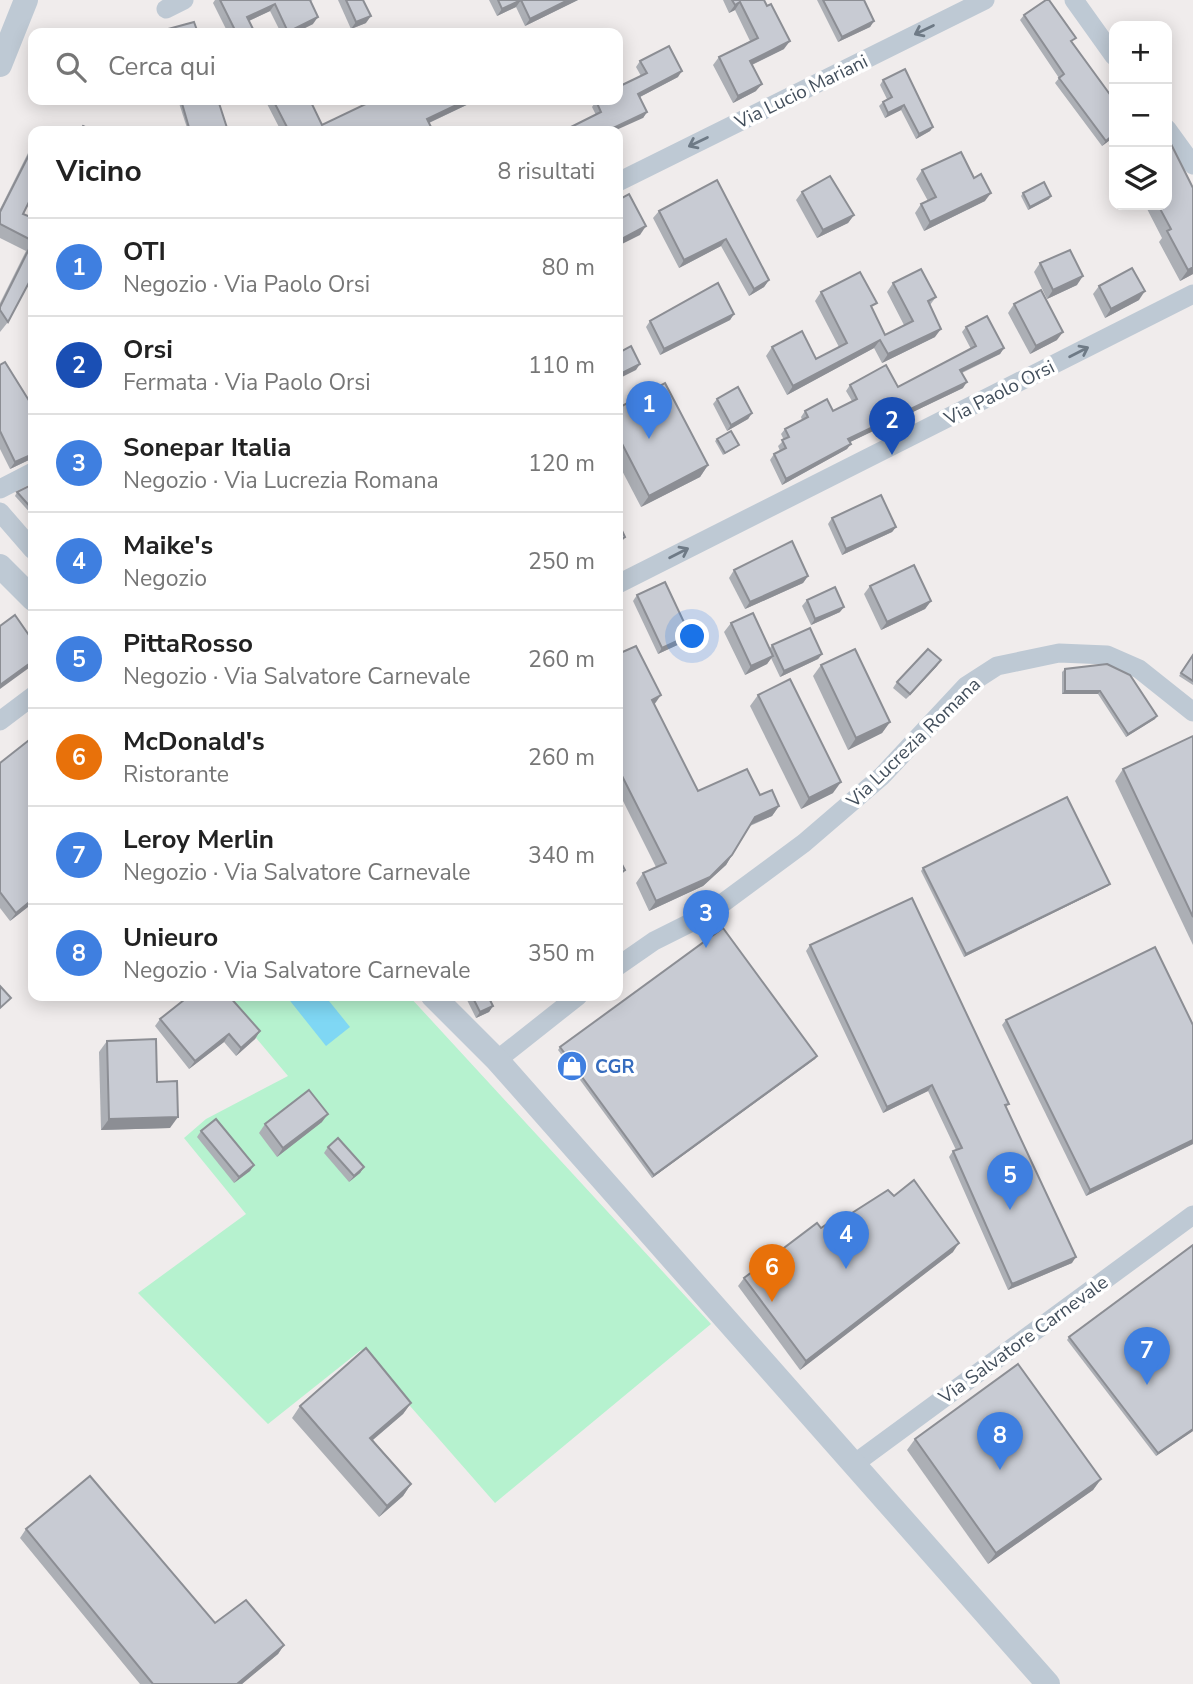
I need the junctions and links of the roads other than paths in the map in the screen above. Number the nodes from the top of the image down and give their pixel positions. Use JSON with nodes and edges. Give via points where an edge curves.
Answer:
{"nodes":[{"id":1,"x":26,"y":0,"type":"edge"},
{"id":2,"x":184,"y":0,"type":"edge"},
{"id":3,"x":985,"y":0,"type":"edge"},
{"id":4,"x":1074,"y":0,"type":"edge"},
{"id":5,"x":166,"y":9,"type":"dead end"},
{"id":6,"x":1109,"y":49,"type":"edge"},
{"id":7,"x":0,"y":65,"type":"edge"},
{"id":8,"x":1172,"y":136,"type":"edge"},
{"id":9,"x":1193,"y":165,"type":"edge"},
{"id":10,"x":623,"y":180,"type":"edge"},
{"id":11,"x":1193,"y":294,"type":"edge"},
{"id":12,"x":28,"y":475,"type":"edge"},
{"id":13,"x":0,"y":489,"type":"edge"},
{"id":14,"x":0,"y":512,"type":"edge"},
{"id":15,"x":28,"y":544,"type":"edge"},
{"id":16,"x":0,"y":566,"type":"edge"},
{"id":17,"x":623,"y":581,"type":"edge"},
{"id":18,"x":28,"y":594,"type":"edge"},
{"id":19,"x":28,"y":700,"type":"edge"},
{"id":20,"x":1193,"y":712,"type":"edge"},
{"id":21,"x":0,"y":720,"type":"edge"},
{"id":22,"x":623,"y":963,"type":"edge"},
{"id":23,"x":438,"y":1001,"type":"edge"},
{"id":24,"x":572,"y":1001,"type":"edge"},
{"id":25,"x":497,"y":1060,"type":"junction"},
{"id":26,"x":1193,"y":1215,"type":"edge"},
{"id":27,"x":853,"y":1464,"type":"junction"},
{"id":28,"x":1048,"y":1684,"type":"edge"}],
"edges":[{"from":1,"to":7,"type":"street"},
{"from":2,"to":5,"type":"street"},
{"from":3,"to":10,"type":"street","name":"Via Lucio Mariani","one_way":true},
{"from":4,"to":6,"type":"street"},
{"from":8,"to":9,"type":"street"},
{"from":17,"to":11,"type":"street","name":"Via Paolo Orsi","one_way":true},
{"from":12,"to":13,"type":"street"},
{"from":14,"to":15,"type":"street"},
{"from":16,"to":18,"type":"street"},
{"from":19,"to":21,"type":"street"},
{"from":20,"to":22,"type":"street","name":"Via Lucrezia Romana","via":[[1139,669],[1107,655],[1059,653],[997,666],[966,686],[882,776],[804,843],[708,914]]},
{"from":23,"to":25,"type":"street"},
{"from":24,"to":25,"type":"street"},
{"from":25,"to":27,"type":"street"},
{"from":26,"to":27,"type":"street","name":"Via Salvatore Carnevale"},
{"from":27,"to":28,"type":"street"}]}
